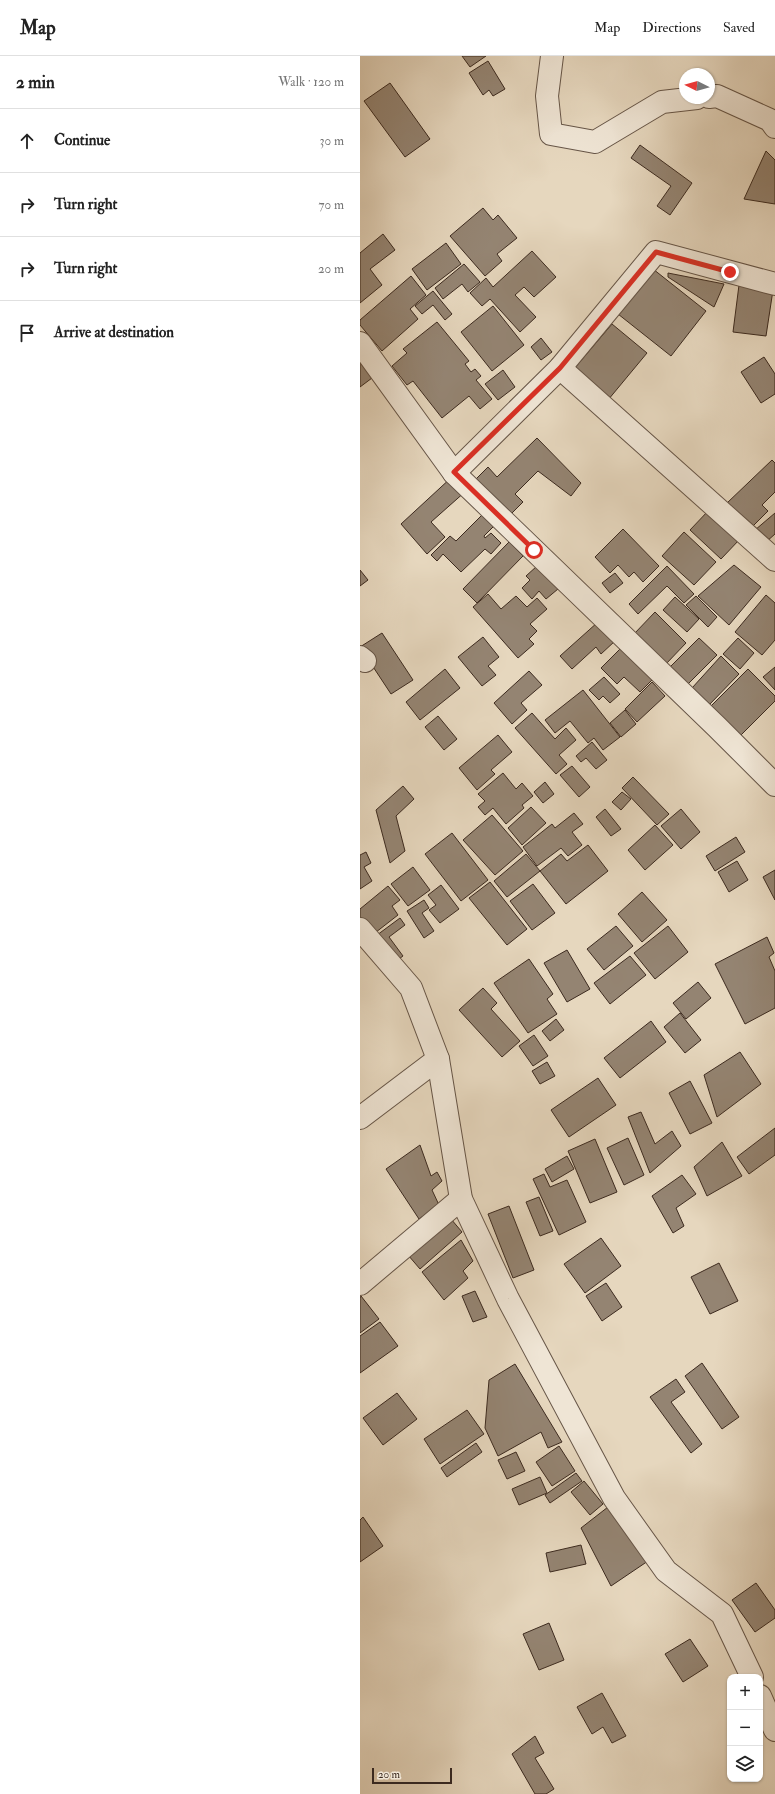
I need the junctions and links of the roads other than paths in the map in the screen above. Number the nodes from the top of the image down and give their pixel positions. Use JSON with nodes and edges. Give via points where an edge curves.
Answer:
{"nodes":[{"id":1,"x":552,"y":56,"type":"edge"},
{"id":2,"x":715,"y":96,"type":"edge"},
{"id":3,"x":679,"y":100,"type":"edge"},
{"id":4,"x":775,"y":127,"type":"edge"},
{"id":5,"x":775,"y":284,"type":"edge"},
{"id":6,"x":360,"y":343,"type":"edge"},
{"id":7,"x":560,"y":368,"type":"junction"},
{"id":8,"x":454,"y":472,"type":"junction"},
{"id":9,"x":775,"y":560,"type":"edge"},
{"id":10,"x":775,"y":786,"type":"edge"},
{"id":11,"x":360,"y":929,"type":"edge"},
{"id":12,"x":438,"y":1059,"type":"junction"},
{"id":13,"x":360,"y":1118,"type":"edge"},
{"id":14,"x":460,"y":1199,"type":"junction"},
{"id":15,"x":360,"y":1284,"type":"edge"},
{"id":16,"x":751,"y":1674,"type":"edge"},
{"id":17,"x":763,"y":1703,"type":"edge"},
{"id":18,"x":775,"y":1730,"type":"edge"}],
"edges":[{"from":1,"to":3,"type":"street","via":[[547,96],[550,134],[595,142],[662,102]]},
{"from":2,"to":4,"type":"street","via":[[770,120]]},
{"from":5,"to":7,"type":"street","via":[[656,252]]},
{"from":6,"to":8,"type":"street"},
{"from":7,"to":8,"type":"street"},
{"from":7,"to":9,"type":"street"},
{"from":8,"to":10,"type":"street","via":[[717,726]]},
{"from":11,"to":12,"type":"street","via":[[411,988]]},
{"from":12,"to":13,"type":"street"},
{"from":12,"to":14,"type":"street"},
{"from":14,"to":15,"type":"street"},
{"from":14,"to":16,"type":"street","via":[[508,1299],[614,1498],[666,1572],[722,1614]]},
{"from":17,"to":18,"type":"street"}]}
